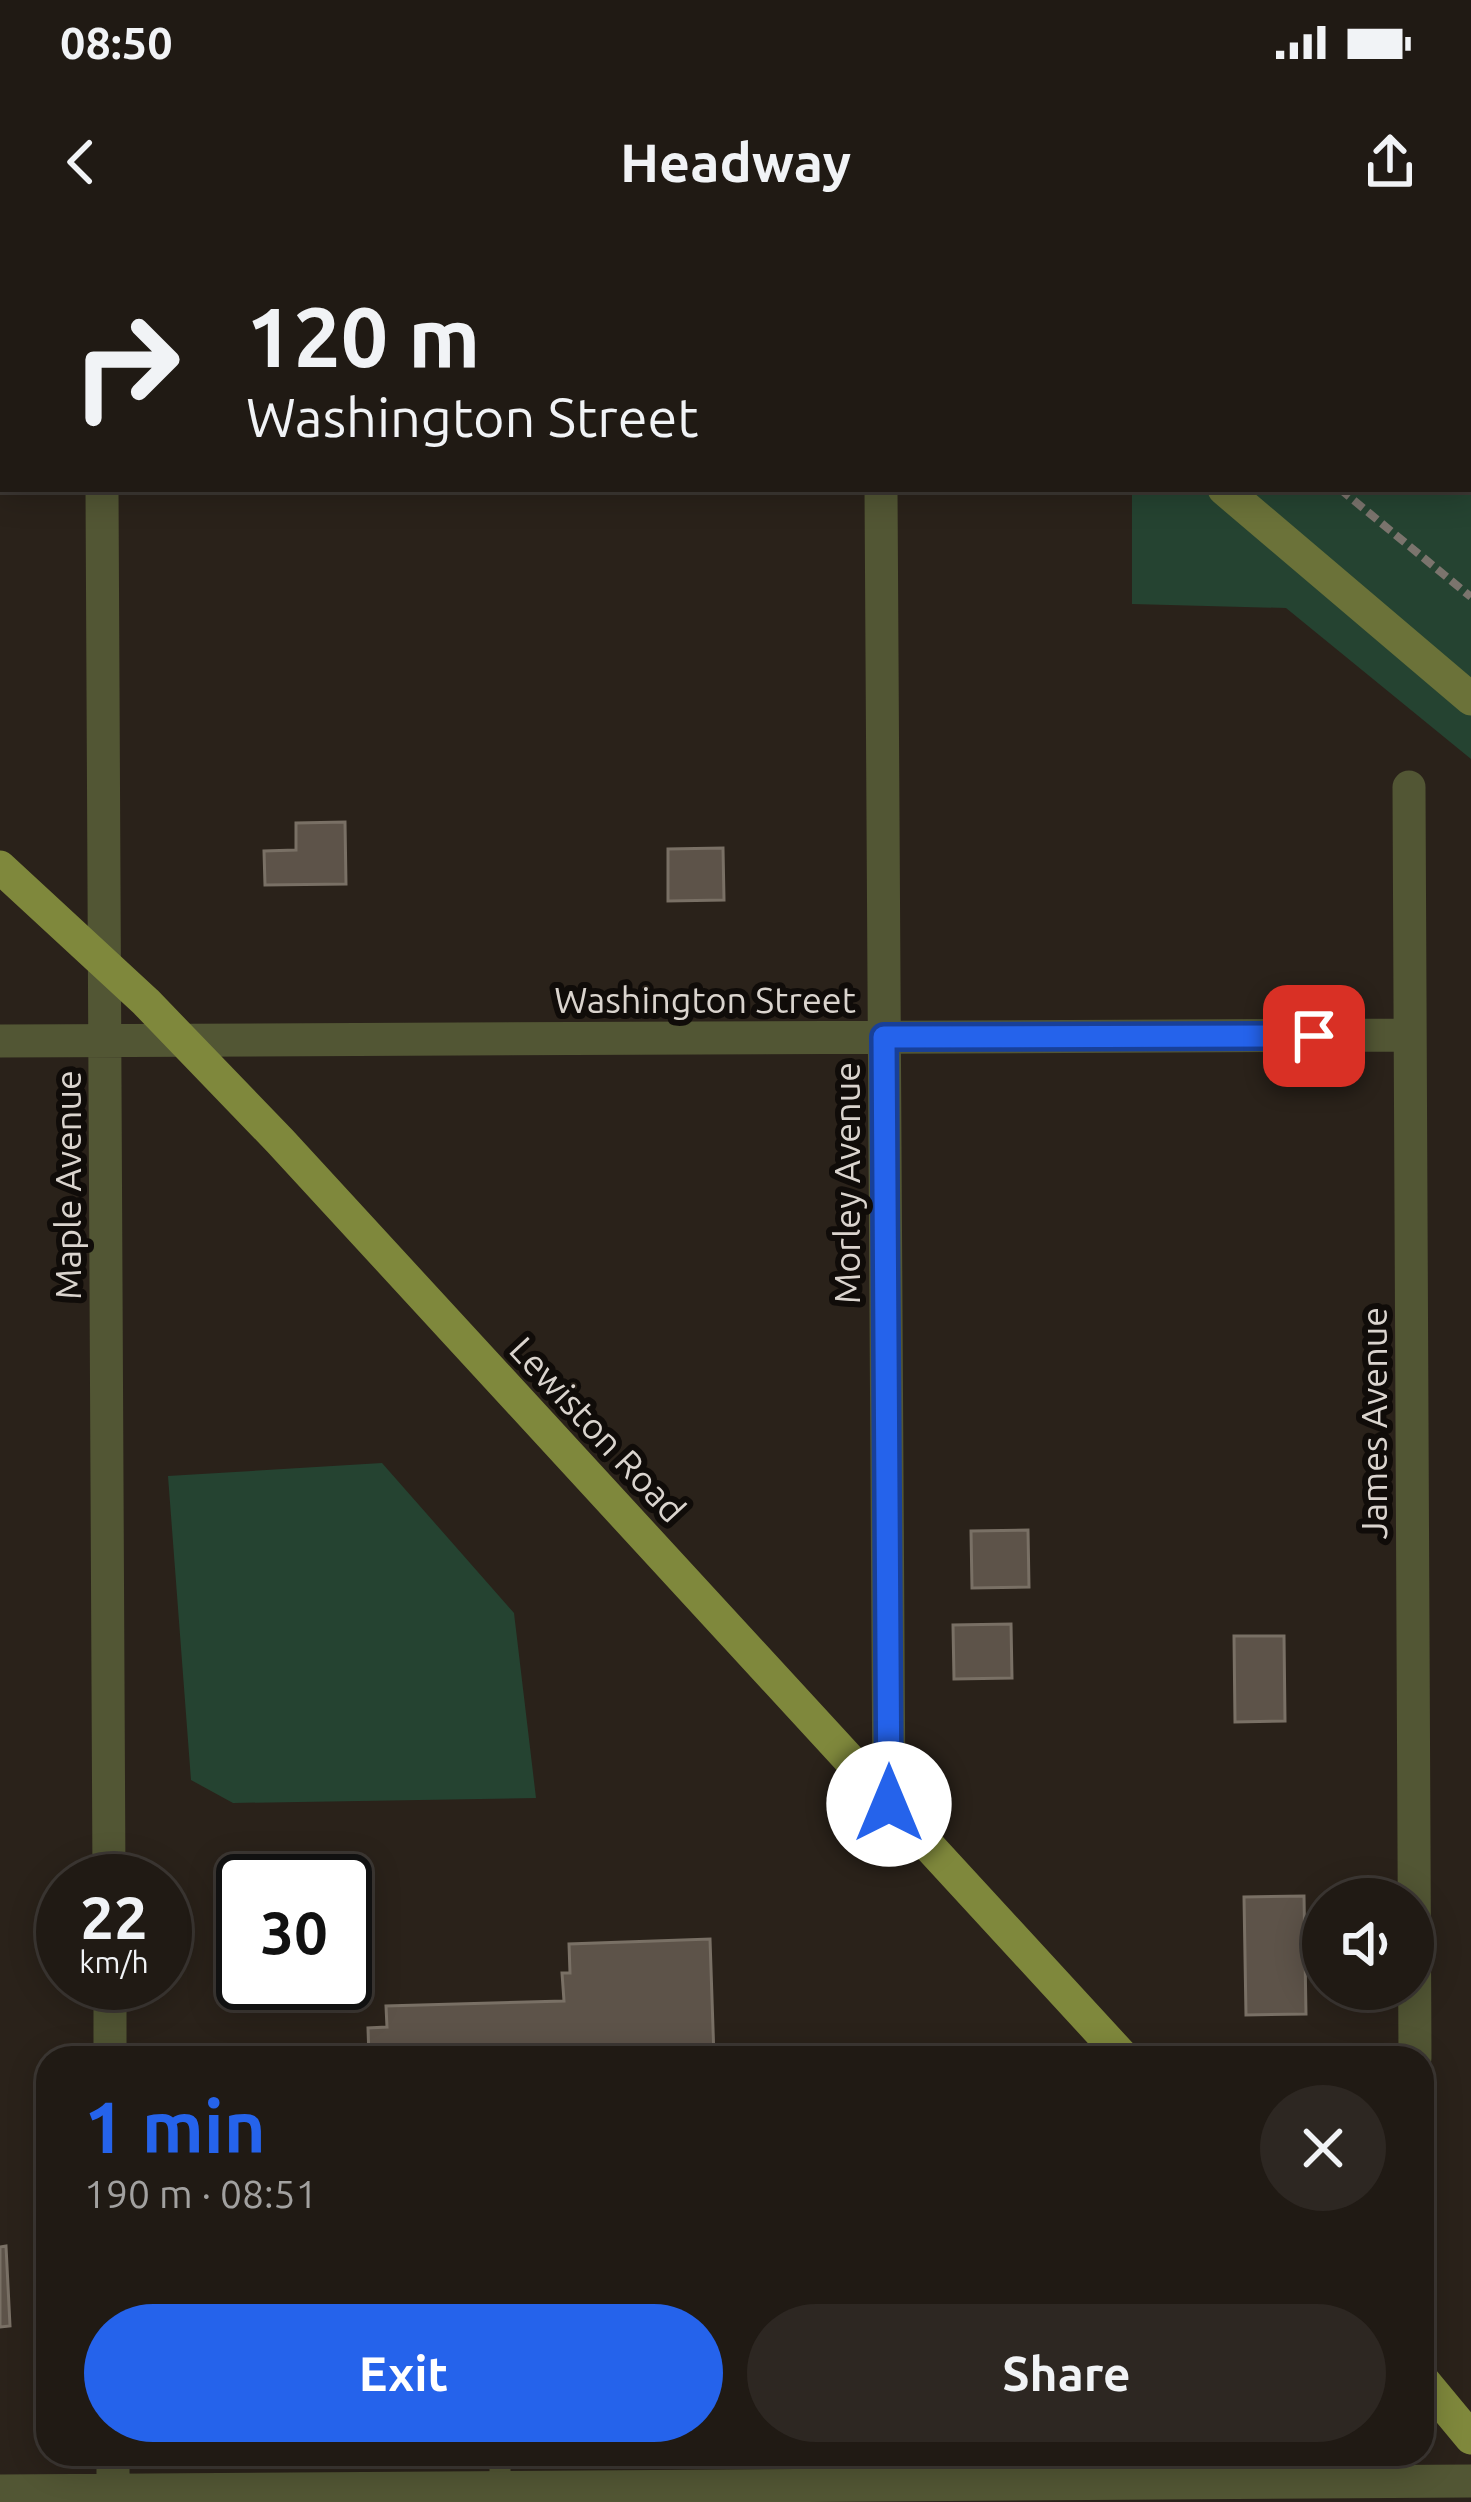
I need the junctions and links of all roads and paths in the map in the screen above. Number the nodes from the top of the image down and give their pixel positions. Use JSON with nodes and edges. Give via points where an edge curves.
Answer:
{"nodes":[{"id":1,"x":101,"y":492,"type":"edge"},
{"id":2,"x":881,"y":492,"type":"edge"},
{"id":3,"x":1228,"y":492,"type":"edge"},
{"id":4,"x":1344,"y":492,"type":"edge"},
{"id":5,"x":1471,"y":598,"type":"edge"},
{"id":6,"x":1471,"y":699,"type":"edge"},
{"id":7,"x":1409,"y":787,"type":"dead end"},
{"id":8,"x":0,"y":867,"type":"edge"},
{"id":9,"x":105,"y":963,"type":"junction"},
{"id":10,"x":1410,"y":1035,"type":"junction"},
{"id":11,"x":884,"y":1037,"type":"junction"},
{"id":12,"x":105,"y":1040,"type":"junction"},
{"id":13,"x":0,"y":1041,"type":"edge"},
{"id":14,"x":184,"y":1041,"type":"junction"},
{"id":15,"x":889,"y":1804,"type":"junction"},
{"id":16,"x":110,"y":1854,"type":"edge"},
{"id":17,"x":110,"y":2010,"type":"edge"},
{"id":18,"x":110,"y":2046,"type":"edge"},
{"id":19,"x":1113,"y":2046,"type":"edge"},
{"id":20,"x":1415,"y":2046,"type":"edge"},
{"id":21,"x":1434,"y":2393,"type":"edge"},
{"id":22,"x":1471,"y":2438,"type":"edge"},
{"id":23,"x":915,"y":2469,"type":"edge"},
{"id":24,"x":802,"y":2470,"type":"edge"},
{"id":25,"x":500,"y":2471,"type":"edge"},
{"id":26,"x":1418,"y":2479,"type":"edge"},
{"id":27,"x":1471,"y":2481,"type":"edge"},
{"id":28,"x":0,"y":2491,"type":"edge"},
{"id":29,"x":759,"y":2494,"type":"edge"},
{"id":30,"x":113,"y":2496,"type":"edge"}],
"edges":[{"from":1,"to":9,"type":"street","name":"Maple Avenue"},
{"from":2,"to":11,"type":"street","name":"Morley Avenue"},
{"from":3,"to":6,"type":"main road"},
{"from":4,"to":5,"type":"path"},
{"from":7,"to":10,"type":"street","name":"James Avenue"},
{"from":8,"to":9,"type":"main road","name":"Lewiston Road"},
{"from":9,"to":12,"type":"street","name":"Maple Avenue"},
{"from":9,"to":14,"type":"main road","name":"Lewiston Road"},
{"from":10,"to":11,"type":"street","name":"Washington Street"},
{"from":10,"to":20,"type":"street","name":"James Avenue"},
{"from":11,"to":14,"type":"street","name":"Washington Street"},
{"from":11,"to":15,"type":"street","name":"Morley Avenue"},
{"from":12,"to":13,"type":"street","name":"Washington Street"},
{"from":12,"to":14,"type":"street","name":"Washington Street"},
{"from":12,"to":16,"type":"street","name":"Maple Avenue"},
{"from":14,"to":15,"type":"main road","name":"Lewiston Road"},
{"from":15,"to":19,"type":"main road","name":"Lewiston Road"},
{"from":17,"to":18,"type":"street"},
{"from":21,"to":22,"type":"main road"},
{"from":23,"to":24,"type":"street"},
{"from":23,"to":26,"type":"street"},
{"from":24,"to":29,"type":"street"},
{"from":25,"to":29,"type":"street"},
{"from":25,"to":30,"type":"street"},
{"from":26,"to":27,"type":"street"},
{"from":28,"to":30,"type":"street"}]}
